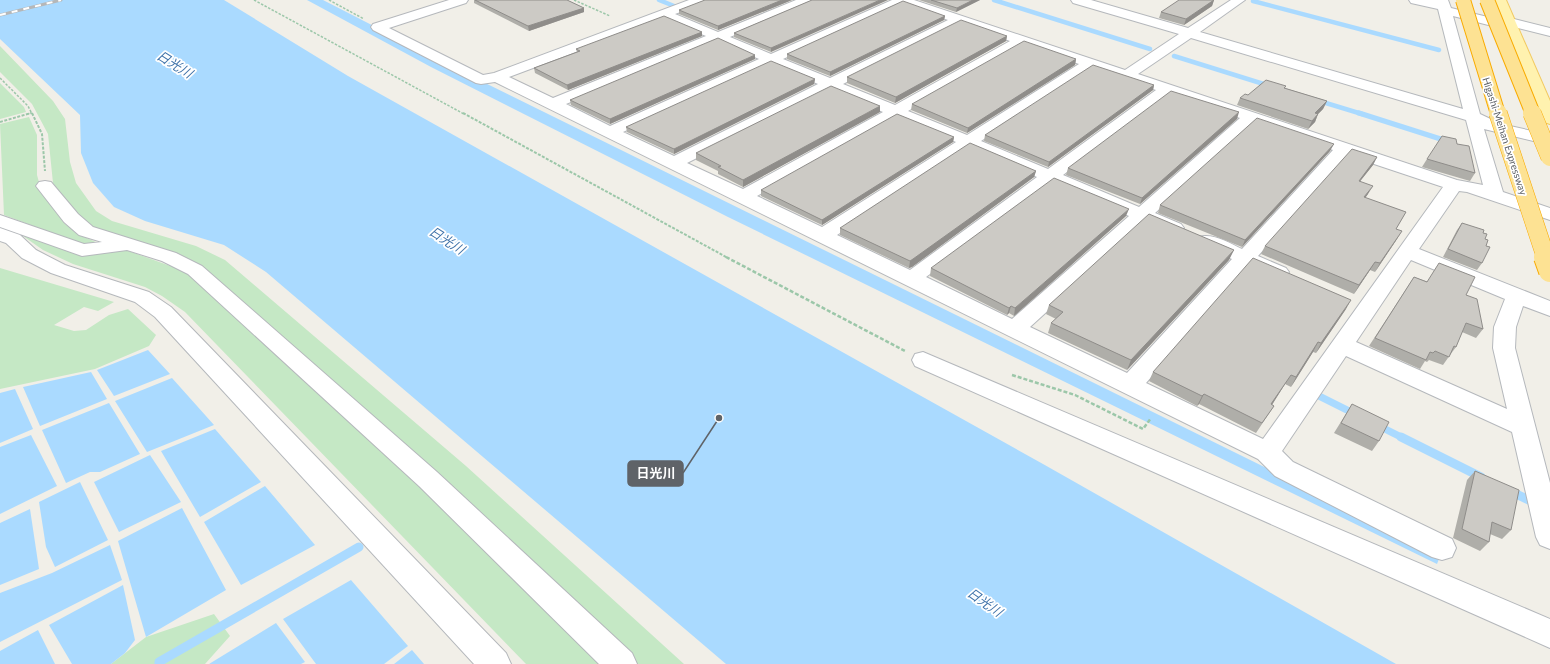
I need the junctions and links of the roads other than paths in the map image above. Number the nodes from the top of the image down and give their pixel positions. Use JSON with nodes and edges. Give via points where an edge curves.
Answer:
{"nodes":[{"id":1,"x":462,"y":0,"type":"edge"},
{"id":2,"x":701,"y":0,"type":"edge"},
{"id":3,"x":807,"y":0,"type":"edge"},
{"id":4,"x":902,"y":0,"type":"edge"},
{"id":5,"x":1077,"y":0,"type":"edge"},
{"id":6,"x":1239,"y":0,"type":"edge"},
{"id":7,"x":1415,"y":0,"type":"edge"},
{"id":8,"x":1463,"y":0,"type":"edge"},
{"id":9,"x":1487,"y":0,"type":"edge"},
{"id":10,"x":1500,"y":0,"type":"edge"},
{"id":11,"x":1444,"y":6,"type":"edge"},
{"id":12,"x":664,"y":14,"type":"junction"},
{"id":13,"x":960,"y":19,"type":"junction"},
{"id":14,"x":1511,"y":25,"type":"junction"},
{"id":15,"x":1550,"y":32,"type":"edge"},
{"id":16,"x":1190,"y":34,"type":"junction"},
{"id":17,"x":718,"y":36,"type":"junction"},
{"id":18,"x":1022,"y":40,"type":"junction"},
{"id":19,"x":771,"y":59,"type":"junction"},
{"id":20,"x":1090,"y":63,"type":"junction"},
{"id":21,"x":1127,"y":76,"type":"junction"},
{"id":22,"x":497,"y":77,"type":"junction"},
{"id":23,"x":831,"y":84,"type":"junction"},
{"id":24,"x":1167,"y":89,"type":"junction"},
{"id":25,"x":553,"y":104,"type":"junction"},
{"id":26,"x":896,"y":111,"type":"junction"},
{"id":27,"x":1251,"y":117,"type":"junction"},
{"id":28,"x":1472,"y":117,"type":"junction"},
{"id":29,"x":1550,"y":119,"type":"edge"},
{"id":30,"x":609,"y":132,"type":"junction"},
{"id":31,"x":1550,"y":140,"type":"edge"},
{"id":32,"x":968,"y":142,"type":"junction"},
{"id":33,"x":1344,"y":148,"type":"junction"},
{"id":34,"x":1550,"y":157,"type":"edge"},
{"id":35,"x":673,"y":163,"type":"junction"},
{"id":36,"x":1050,"y":176,"type":"junction"},
{"id":37,"x":1454,"y":185,"type":"junction"},
{"id":38,"x":46,"y":186,"type":"road end"},
{"id":39,"x":1496,"y":196,"type":"junction"},
{"id":40,"x":742,"y":197,"type":"junction"},
{"id":41,"x":1142,"y":214,"type":"junction"},
{"id":42,"x":1550,"y":214,"type":"edge"},
{"id":43,"x":0,"y":221,"type":"edge"},
{"id":44,"x":0,"y":234,"type":"edge"},
{"id":45,"x":822,"y":236,"type":"junction"},
{"id":46,"x":128,"y":245,"type":"junction"},
{"id":47,"x":1408,"y":252,"type":"junction"},
{"id":48,"x":1245,"y":258,"type":"junction"},
{"id":49,"x":1550,"y":271,"type":"edge"},
{"id":50,"x":911,"y":279,"type":"junction"},
{"id":51,"x":1296,"y":279,"type":"edge"},
{"id":52,"x":1517,"y":295,"type":"junction"},
{"id":53,"x":1550,"y":309,"type":"edge"},
{"id":54,"x":1014,"y":329,"type":"junction"},
{"id":55,"x":1343,"y":345,"type":"junction"},
{"id":56,"x":923,"y":360,"type":"road end"},
{"id":57,"x":1130,"y":386,"type":"junction"},
{"id":58,"x":1524,"y":427,"type":"junction"},
{"id":59,"x":1267,"y":452,"type":"junction"},
{"id":60,"x":1550,"y":538,"type":"edge"},
{"id":61,"x":1442,"y":548,"type":"dead end"},
{"id":62,"x":1550,"y":634,"type":"edge"},
{"id":63,"x":495,"y":664,"type":"edge"},
{"id":64,"x":620,"y":664,"type":"edge"}],
"edges":[{"from":1,"to":22,"type":"street","via":[[378,27],[481,80]]},
{"from":2,"to":12,"type":"street"},
{"from":3,"to":17,"type":"street"},
{"from":4,"to":13,"type":"street"},
{"from":4,"to":19,"type":"street"},
{"from":5,"to":16,"type":"street"},
{"from":6,"to":16,"type":"street"},
{"from":7,"to":11,"type":"street"},
{"from":8,"to":49,"type":"highway","name":"Higashi-Meihan Expressway","bridge":true,"via":[[1491,94]]},
{"from":9,"to":34,"type":"highway","bridge":true},
{"from":10,"to":14,"type":"main road"},
{"from":11,"to":14,"type":"street"},
{"from":11,"to":28,"type":"street"},
{"from":12,"to":17,"type":"street"},
{"from":12,"to":22,"type":"street"},
{"from":13,"to":18,"type":"street"},
{"from":13,"to":23,"type":"street"},
{"from":14,"to":15,"type":"street"},
{"from":14,"to":29,"type":"main road"},
{"from":16,"to":21,"type":"street"},
{"from":16,"to":28,"type":"street"},
{"from":17,"to":19,"type":"street"},
{"from":17,"to":25,"type":"street"},
{"from":18,"to":20,"type":"street"},
{"from":18,"to":26,"type":"street"},
{"from":19,"to":23,"type":"street"},
{"from":19,"to":30,"type":"street"},
{"from":20,"to":21,"type":"street"},
{"from":20,"to":32,"type":"street"},
{"from":21,"to":24,"type":"street"},
{"from":22,"to":25,"type":"street"},
{"from":23,"to":26,"type":"street"},
{"from":23,"to":35,"type":"street"},
{"from":24,"to":27,"type":"street"},
{"from":24,"to":36,"type":"street"},
{"from":25,"to":30,"type":"street"},
{"from":26,"to":32,"type":"street"},
{"from":26,"to":40,"type":"street"},
{"from":27,"to":33,"type":"street"},
{"from":27,"to":41,"type":"street"},
{"from":28,"to":31,"type":"street","via":[[1496,128]]},
{"from":28,"to":39,"type":"street"},
{"from":30,"to":35,"type":"street"},
{"from":32,"to":36,"type":"street"},
{"from":32,"to":45,"type":"street"},
{"from":33,"to":37,"type":"street"},
{"from":33,"to":48,"type":"street"},
{"from":35,"to":40,"type":"street"},
{"from":36,"to":41,"type":"street"},
{"from":36,"to":50,"type":"street"},
{"from":37,"to":39,"type":"street","via":[[1470,187]]},
{"from":37,"to":47,"type":"street"},
{"from":38,"to":46,"type":"street","via":[[54,199],[86,231]]},
{"from":39,"to":42,"type":"street"},
{"from":40,"to":45,"type":"street"},
{"from":41,"to":48,"type":"street"},
{"from":41,"to":54,"type":"street"},
{"from":43,"to":46,"type":"street","via":[[82,250]]},
{"from":44,"to":63,"type":"street","via":[[12,239],[29,254],[58,269],[125,290],[142,297],[163,312]]},
{"from":45,"to":50,"type":"street"},
{"from":46,"to":64,"type":"street","via":[[169,257],[195,270],[428,479]]},
{"from":47,"to":52,"type":"street"},
{"from":47,"to":55,"type":"street","via":[[1361,306]]},
{"from":48,"to":51,"type":"street"},
{"from":48,"to":57,"type":"street"},
{"from":50,"to":54,"type":"street"},
{"from":52,"to":53,"type":"street"},
{"from":52,"to":58,"type":"street","via":[[1505,327],[1504,348]]},
{"from":54,"to":57,"type":"street"},
{"from":55,"to":58,"type":"street"},
{"from":55,"to":59,"type":"street"},
{"from":56,"to":62,"type":"street"},
{"from":57,"to":59,"type":"street","via":[[1156,412]]},
{"from":58,"to":60,"type":"street"},
{"from":59,"to":61,"type":"street","via":[[1284,469]]}]}
